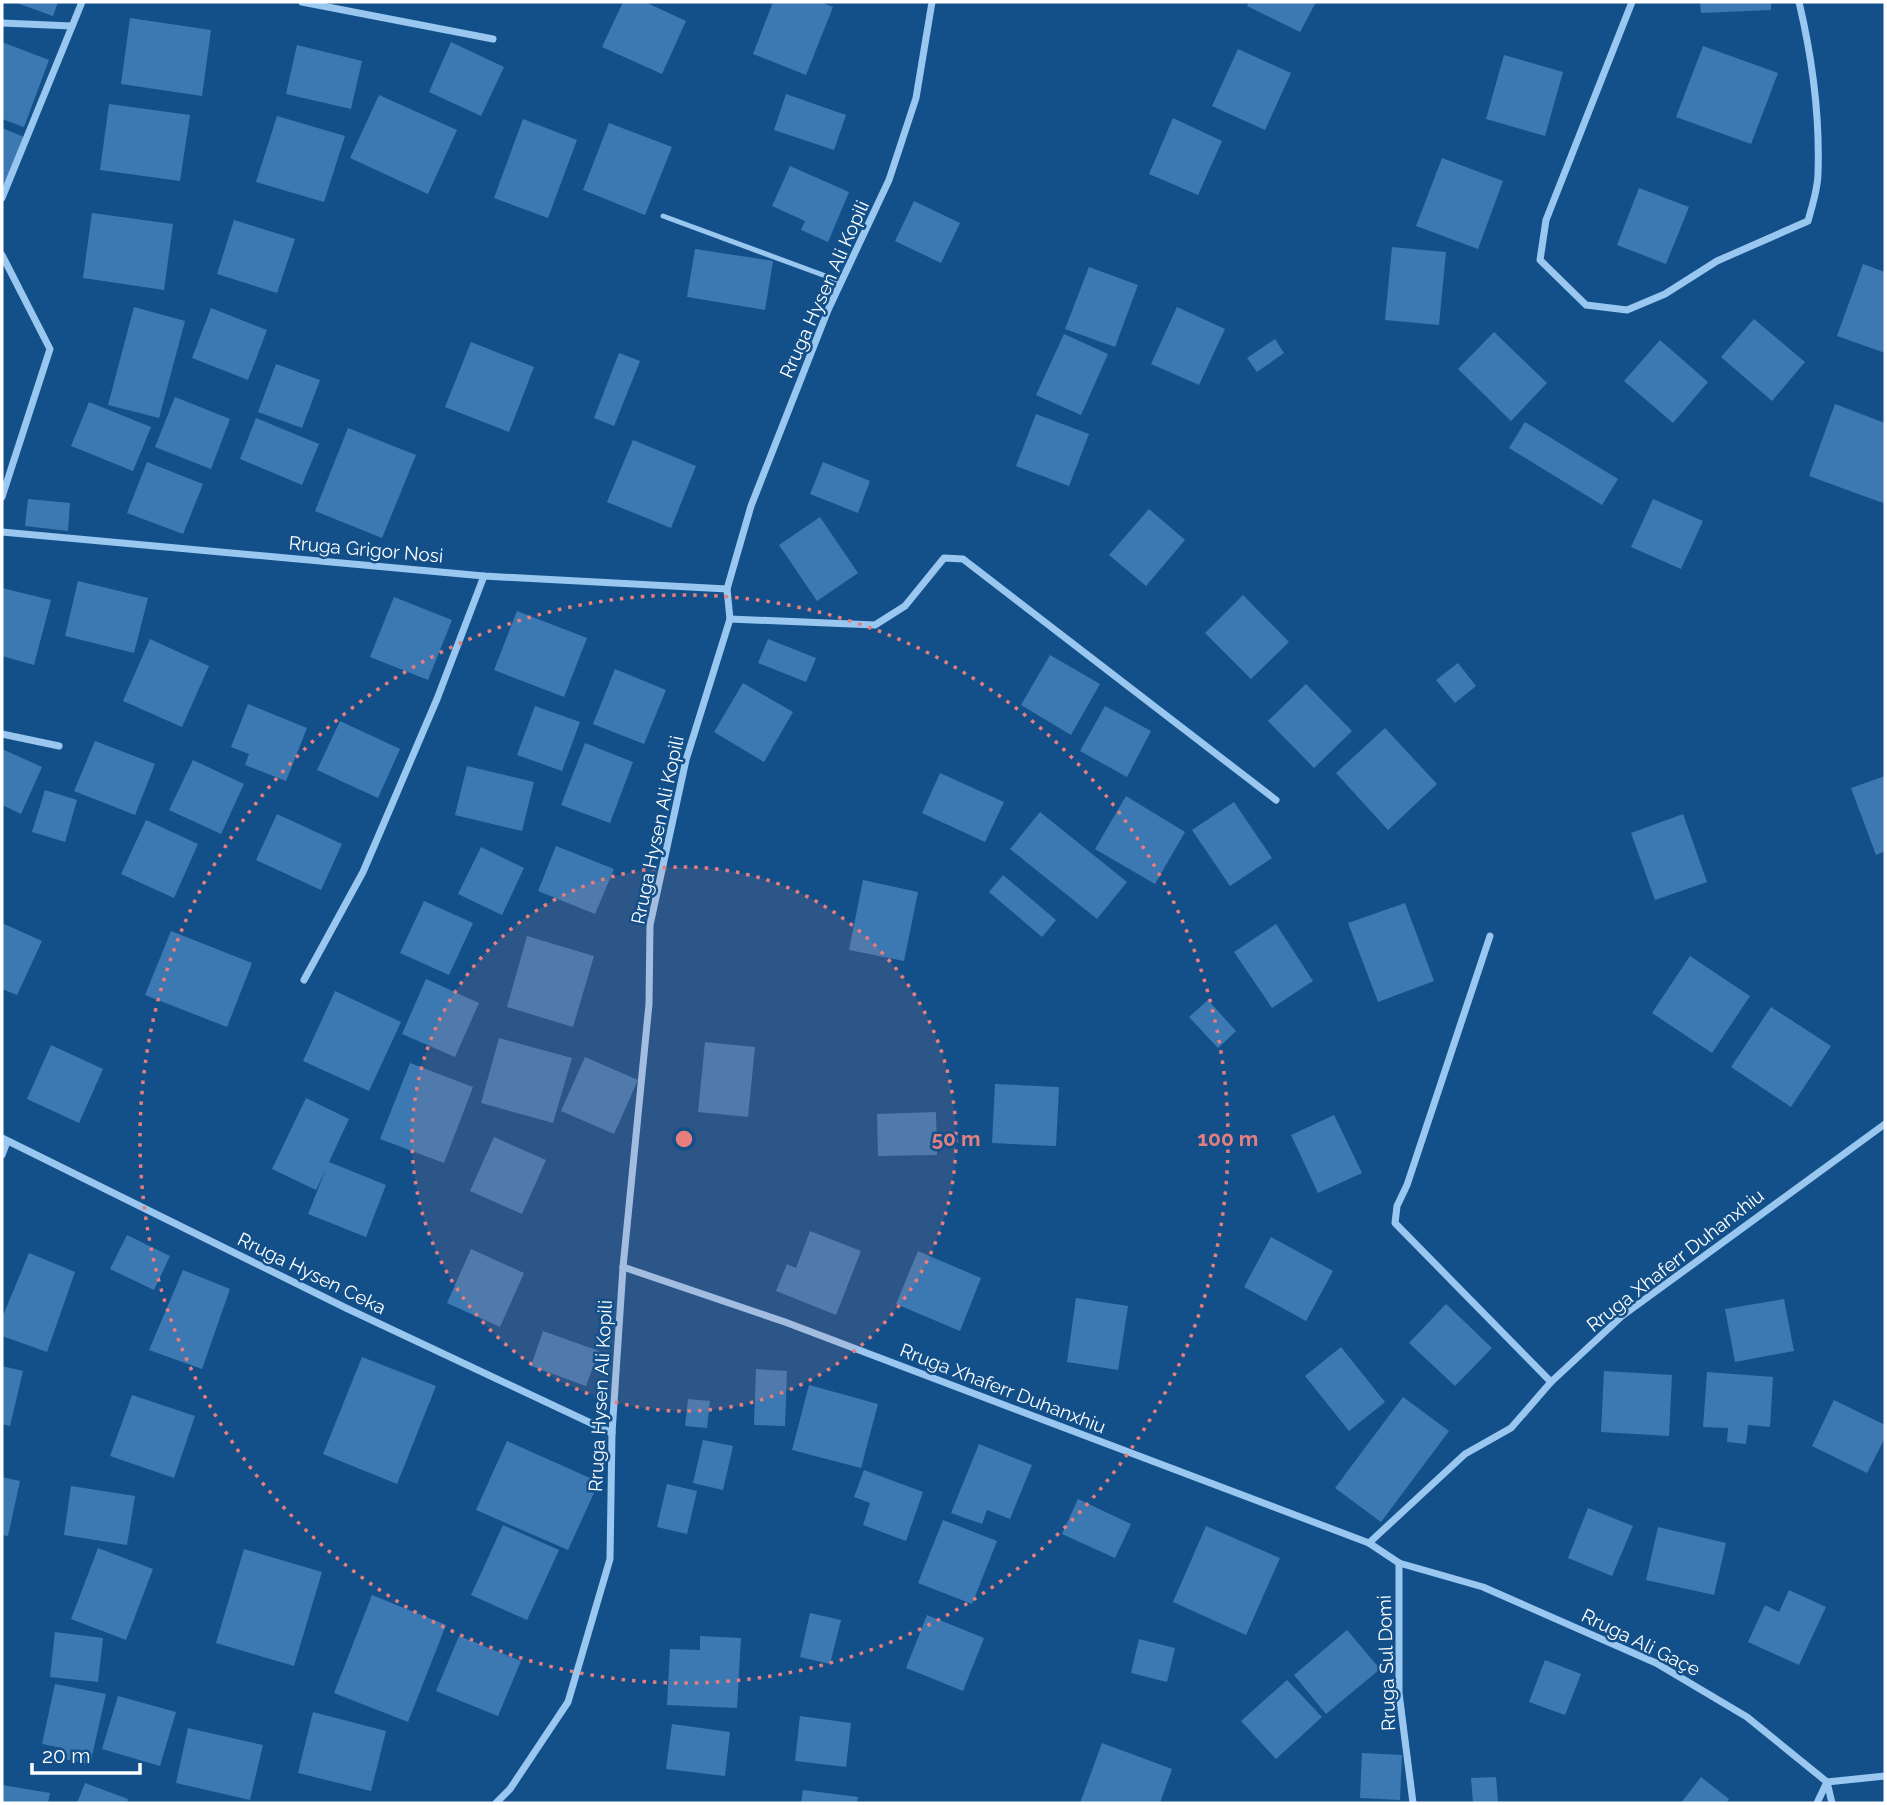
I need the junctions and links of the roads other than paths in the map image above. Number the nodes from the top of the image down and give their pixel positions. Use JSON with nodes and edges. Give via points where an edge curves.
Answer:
{"nodes":[{"id":1,"x":82,"y":2,"type":"edge"},
{"id":2,"x":302,"y":2,"type":"edge"},
{"id":3,"x":932,"y":2,"type":"edge"},
{"id":4,"x":1632,"y":2,"type":"edge"},
{"id":5,"x":1799,"y":2,"type":"edge"},
{"id":6,"x":2,"y":23,"type":"edge"},
{"id":7,"x":72,"y":26,"type":"junction"},
{"id":8,"x":493,"y":39,"type":"dead end"},
{"id":9,"x":2,"y":198,"type":"edge"},
{"id":10,"x":663,"y":216,"type":"dead end"},
{"id":11,"x":2,"y":255,"type":"edge"},
{"id":12,"x":842,"y":282,"type":"junction"},
{"id":13,"x":2,"y":496,"type":"edge"},
{"id":14,"x":2,"y":532,"type":"edge"},
{"id":15,"x":484,"y":576,"type":"junction"},
{"id":16,"x":727,"y":589,"type":"junction"},
{"id":17,"x":730,"y":620,"type":"junction"},
{"id":18,"x":2,"y":734,"type":"edge"},
{"id":19,"x":59,"y":746,"type":"dead end"},
{"id":20,"x":1276,"y":800,"type":"dead end"},
{"id":21,"x":1490,"y":936,"type":"dead end"},
{"id":22,"x":304,"y":980,"type":"dead end"},
{"id":23,"x":1885,"y":1124,"type":"edge"},
{"id":24,"x":4,"y":1140,"type":"edge"},
{"id":25,"x":2,"y":1155,"type":"edge"},
{"id":26,"x":623,"y":1267,"type":"junction"},
{"id":27,"x":1551,"y":1382,"type":"junction"},
{"id":28,"x":611,"y":1433,"type":"junction"},
{"id":29,"x":1369,"y":1543,"type":"junction"},
{"id":30,"x":1399,"y":1563,"type":"junction"},
{"id":31,"x":1885,"y":1776,"type":"edge"},
{"id":32,"x":1827,"y":1782,"type":"junction"},
{"id":33,"x":496,"y":1803,"type":"edge"},
{"id":34,"x":1413,"y":1803,"type":"edge"},
{"id":35,"x":1817,"y":1803,"type":"edge"},
{"id":36,"x":1832,"y":1803,"type":"edge"}],
"edges":[{"from":1,"to":7,"type":"street"},
{"from":2,"to":8,"type":"street"},
{"from":3,"to":12,"type":"street","name":"Rruga Hysen Ali Kopili","via":[[916,98],[889,180]]},
{"from":4,"to":5,"type":"street","via":[[1546,220],[1540,260],[1586,305],[1627,310],[1665,294],[1717,261],[1808,221],[1818,176],[1816,106]]},
{"from":6,"to":7,"type":"street"},
{"from":7,"to":9,"type":"street"},
{"from":10,"to":12,"type":"lane"},
{"from":11,"to":13,"type":"street","via":[[50,349]]},
{"from":12,"to":16,"type":"street","name":"Rruga Hysen Ali Kopili","via":[[751,506]]},
{"from":14,"to":15,"type":"street","name":"Rruga Grigor Nosi"},
{"from":15,"to":16,"type":"street","name":"Rruga Grigor Nosi"},
{"from":15,"to":22,"type":"street","via":[[363,872]]},
{"from":16,"to":17,"type":"street","name":"Rruga Hysen Ali Kopili"},
{"from":17,"to":20,"type":"street","via":[[874,625],[905,606],[944,558],[963,559]]},
{"from":17,"to":26,"type":"street","name":"Rruga Hysen Ali Kopili","via":[[686,760],[650,925],[649,1004]]},
{"from":18,"to":19,"type":"street"},
{"from":21,"to":27,"type":"street","via":[[1395,1223]]},
{"from":23,"to":27,"type":"street","name":"Rruga Xhaferr Duhanxhiu","via":[[1622,1317]]},
{"from":24,"to":25,"type":"street"},
{"from":24,"to":28,"type":"street","name":"Rruga Hysen Ceka"},
{"from":26,"to":28,"type":"street","name":"Rruga Hysen Ali Kopili"},
{"from":26,"to":29,"type":"street","name":"Rruga Xhaferr Duhanxhiu","via":[[785,1322]]},
{"from":27,"to":29,"type":"street","name":"Rruga Xhaferr Duhanxhiu","via":[[1511,1428],[1465,1454]]},
{"from":28,"to":33,"type":"street","name":"Rruga Hysen Ali Kopili","via":[[610,1559],[568,1702]]},
{"from":29,"to":30,"type":"street","name":"Rruga Xhaferr Duhanxhiu"},
{"from":30,"to":32,"type":"street","name":"Rruga Ali Gaçe","via":[[1483,1587],[1656,1663],[1747,1717]]},
{"from":30,"to":34,"type":"street","name":"Rruga Sul Domi","via":[[1399,1693]]},
{"from":31,"to":32,"type":"street"},
{"from":32,"to":35,"type":"street"},
{"from":32,"to":36,"type":"street"}]}
